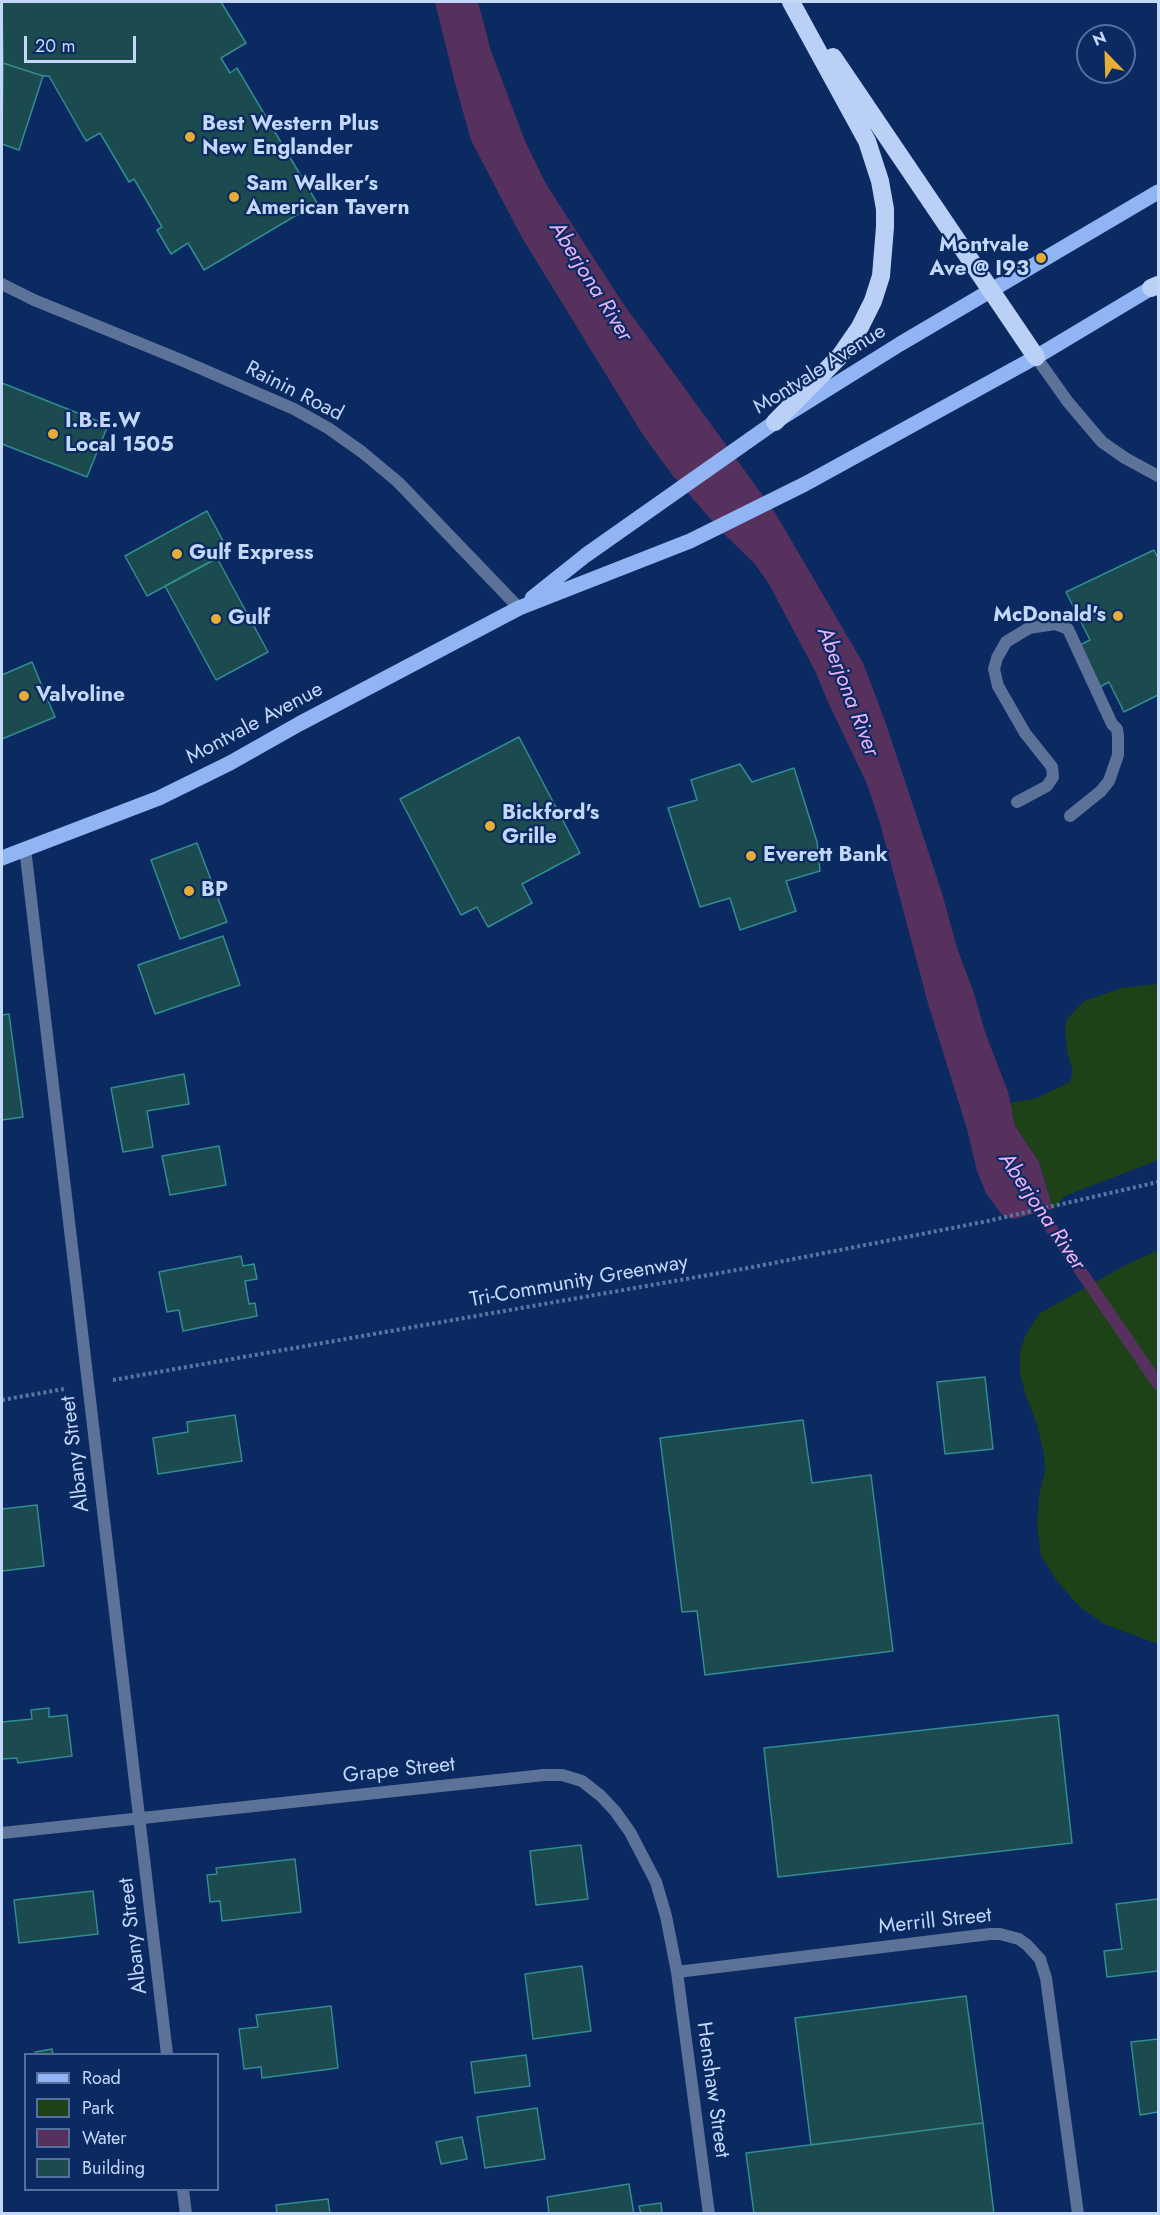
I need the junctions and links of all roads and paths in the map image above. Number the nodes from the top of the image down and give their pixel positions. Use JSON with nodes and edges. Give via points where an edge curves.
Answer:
{"nodes":[{"id":1,"x":793,"y":2,"type":"edge"},
{"id":2,"x":1158,"y":192,"type":"edge"},
{"id":3,"x":2,"y":284,"type":"edge"},
{"id":4,"x":1156,"y":286,"type":"edge"},
{"id":5,"x":993,"y":291,"type":"junction"},
{"id":6,"x":1036,"y":357,"type":"junction"},
{"id":7,"x":775,"y":422,"type":"junction"},
{"id":8,"x":1158,"y":476,"type":"edge"},
{"id":9,"x":519,"y":608,"type":"junction"},
{"id":10,"x":1017,"y":802,"type":"dead end"},
{"id":11,"x":1070,"y":816,"type":"dead end"},
{"id":12,"x":25,"y":848,"type":"junction"},
{"id":13,"x":2,"y":858,"type":"edge"},
{"id":14,"x":1158,"y":1182,"type":"edge"},
{"id":15,"x":87,"y":1384,"type":"junction"},
{"id":16,"x":2,"y":1400,"type":"edge"},
{"id":17,"x":140,"y":1818,"type":"junction"},
{"id":18,"x":2,"y":1833,"type":"edge"},
{"id":19,"x":677,"y":1972,"type":"junction"},
{"id":20,"x":167,"y":2053,"type":"edge"},
{"id":21,"x":183,"y":2191,"type":"edge"},
{"id":22,"x":186,"y":2214,"type":"edge"},
{"id":23,"x":709,"y":2214,"type":"edge"},
{"id":24,"x":1078,"y":2214,"type":"edge"}],
"edges":[{"from":1,"to":5,"type":"highway"},
{"from":1,"to":7,"type":"highway","via":[[867,141],[880,181],[885,227],[881,276],[860,327],[840,356]]},
{"from":2,"to":5,"type":"main road","name":"Montvale Avenue"},
{"from":3,"to":9,"type":"street","name":"Rainin Road","via":[[266,397],[328,428],[399,482]]},
{"from":4,"to":6,"type":"main road","name":"Montvale Avenue"},
{"from":5,"to":6,"type":"highway"},
{"from":5,"to":7,"type":"main road","name":"Montvale Avenue"},
{"from":6,"to":8,"type":"street","via":[[1102,442]]},
{"from":6,"to":9,"type":"main road","name":"Montvale Avenue","via":[[804,484],[690,541]]},
{"from":7,"to":9,"type":"main road","name":"Montvale Avenue","via":[[586,555]]},
{"from":9,"to":12,"type":"main road","name":"Montvale Avenue","via":[[192,782]]},
{"from":10,"to":11,"type":"street","via":[[1047,786],[1053,777],[1052,767],[1025,733],[998,686],[994,669],[1001,649],[1014,636],[1055,624],[1068,628],[1119,736],[1115,769],[1109,781]]},
{"from":12,"to":13,"type":"main road","name":"Montvale Avenue"},
{"from":12,"to":15,"type":"street","name":"Albany Street"},
{"from":14,"to":15,"type":"path","name":"Tri-Community Greenway","via":[[988,1221],[748,1268]]},
{"from":15,"to":16,"type":"path","name":"Tri-Community Greenway"},
{"from":15,"to":17,"type":"street","name":"Albany Street"},
{"from":17,"to":18,"type":"street","name":"Grape Street"},
{"from":17,"to":19,"type":"street","name":"Grape Street","via":[[544,1775],[570,1776],[602,1796],[630,1832],[656,1882]]},
{"from":17,"to":20,"type":"street","name":"Albany Street"},
{"from":19,"to":23,"type":"street","name":"Henshaw Street"},
{"from":19,"to":24,"type":"street","name":"Merrill Street","via":[[990,1934],[1019,1940],[1040,1959],[1046,1978]]},
{"from":21,"to":22,"type":"street"}]}
